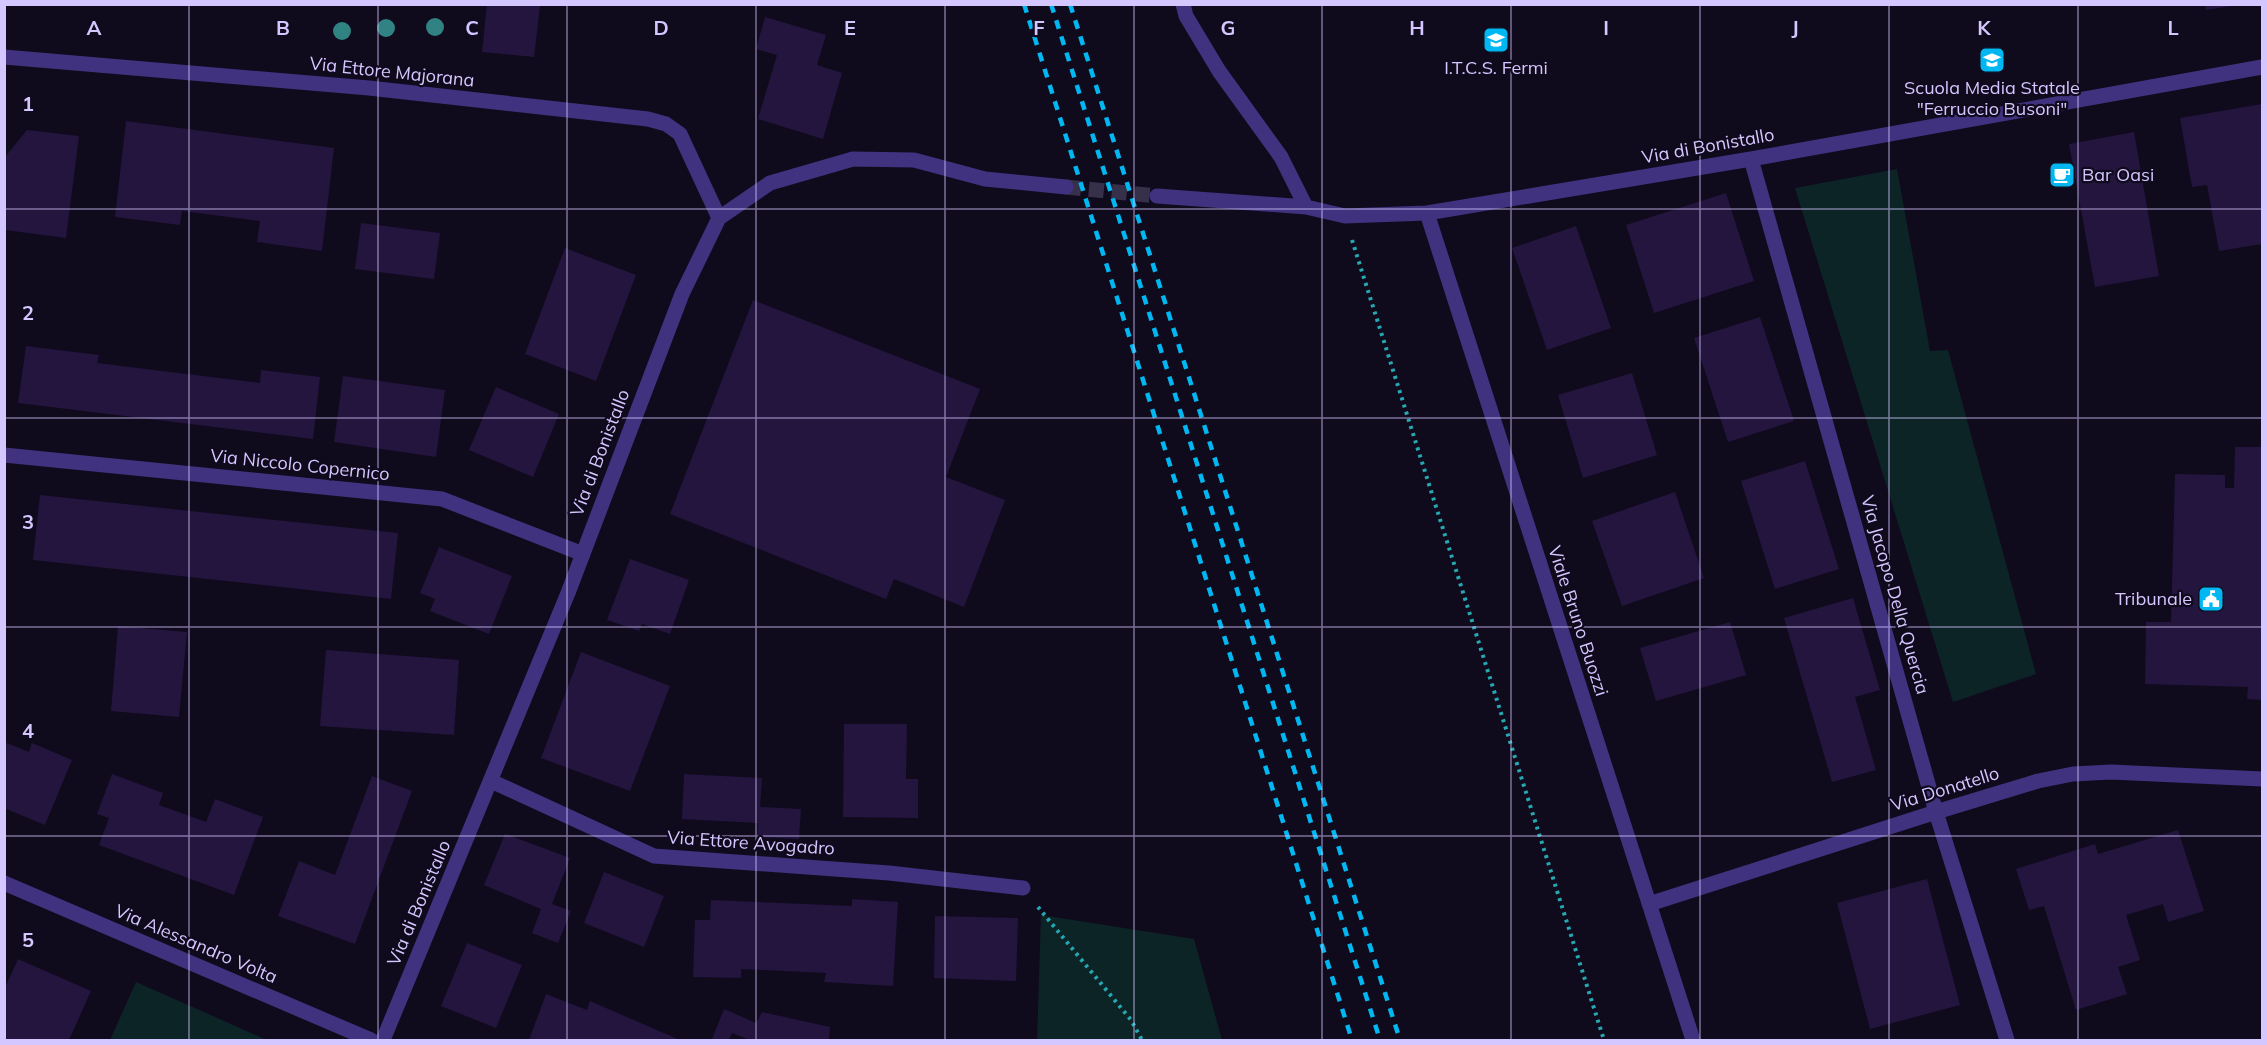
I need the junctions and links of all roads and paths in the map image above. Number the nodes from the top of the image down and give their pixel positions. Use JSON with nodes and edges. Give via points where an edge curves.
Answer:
{"nodes":[{"id":1,"x":1183,"y":4,"type":"edge"},
{"id":2,"x":4,"y":57,"type":"edge"},
{"id":3,"x":2262,"y":67,"type":"edge"},
{"id":4,"x":1751,"y":159,"type":"junction"},
{"id":5,"x":1066,"y":188,"type":"tunnel mouth"},
{"id":6,"x":1157,"y":196,"type":"tunnel mouth"},
{"id":7,"x":1305,"y":207,"type":"junction"},
{"id":8,"x":1427,"y":213,"type":"junction"},
{"id":9,"x":1345,"y":216,"type":"junction"},
{"id":10,"x":719,"y":218,"type":"junction"},
{"id":11,"x":4,"y":455,"type":"edge"},
{"id":12,"x":583,"y":554,"type":"junction"},
{"id":13,"x":2262,"y":779,"type":"edge"},
{"id":14,"x":491,"y":781,"type":"junction"},
{"id":15,"x":1936,"y":812,"type":"junction"},
{"id":16,"x":4,"y":883,"type":"edge"},
{"id":17,"x":1023,"y":888,"type":"joint"},
{"id":18,"x":1649,"y":904,"type":"junction"},
{"id":19,"x":371,"y":1041,"type":"edge"},
{"id":20,"x":383,"y":1041,"type":"edge"},
{"id":21,"x":1142,"y":1041,"type":"edge"},
{"id":22,"x":1604,"y":1041,"type":"edge"},
{"id":23,"x":1693,"y":1041,"type":"edge"},
{"id":24,"x":2007,"y":1041,"type":"edge"}],
"edges":[{"from":1,"to":7,"type":"street","via":[[1186,16],[1219,71],[1281,157]]},
{"from":2,"to":10,"type":"street","name":"Via Ettore Majorana","via":[[369,88],[648,119],[666,124],[680,134]]},
{"from":3,"to":4,"type":"street","name":"Via di Bonistallo"},
{"from":4,"to":8,"type":"street","name":"Via di Bonistallo"},
{"from":4,"to":15,"type":"street","name":"Via Jacopo Della Quercia"},
{"from":5,"to":10,"type":"street","name":"Via di Bonistallo","via":[[985,178],[914,160],[853,159],[770,183]]},
{"from":6,"to":7,"type":"street","name":"Via di Bonistallo"},
{"from":7,"to":9,"type":"street","name":"Via di Bonistallo"},
{"from":8,"to":9,"type":"street","name":"Via di Bonistallo"},
{"from":8,"to":18,"type":"street","name":"Viale Bruno Buozzi"},
{"from":9,"to":22,"type":"path"},
{"from":10,"to":12,"type":"street","name":"Via di Bonistallo","via":[[682,294]]},
{"from":11,"to":12,"type":"street","name":"Via Niccolo Copernico","via":[[442,500]]},
{"from":12,"to":14,"type":"street","name":"Via di Bonistallo"},
{"from":13,"to":15,"type":"street","name":"Via Donatello","via":[[2111,772],[2073,774]]},
{"from":14,"to":17,"type":"street","name":"Via Ettore Avogadro","via":[[654,856],[889,873]]},
{"from":14,"to":20,"type":"street","name":"Via di Bonistallo"},
{"from":15,"to":18,"type":"street","name":"Via Donatello"},
{"from":15,"to":24,"type":"street","name":"Via Jacopo Della Quercia"},
{"from":16,"to":19,"type":"street","name":"Via Alessandro Volta"},
{"from":17,"to":21,"type":"path","via":[[1131,1020]]},
{"from":18,"to":23,"type":"street","name":"Viale Bruno Buozzi"}]}
